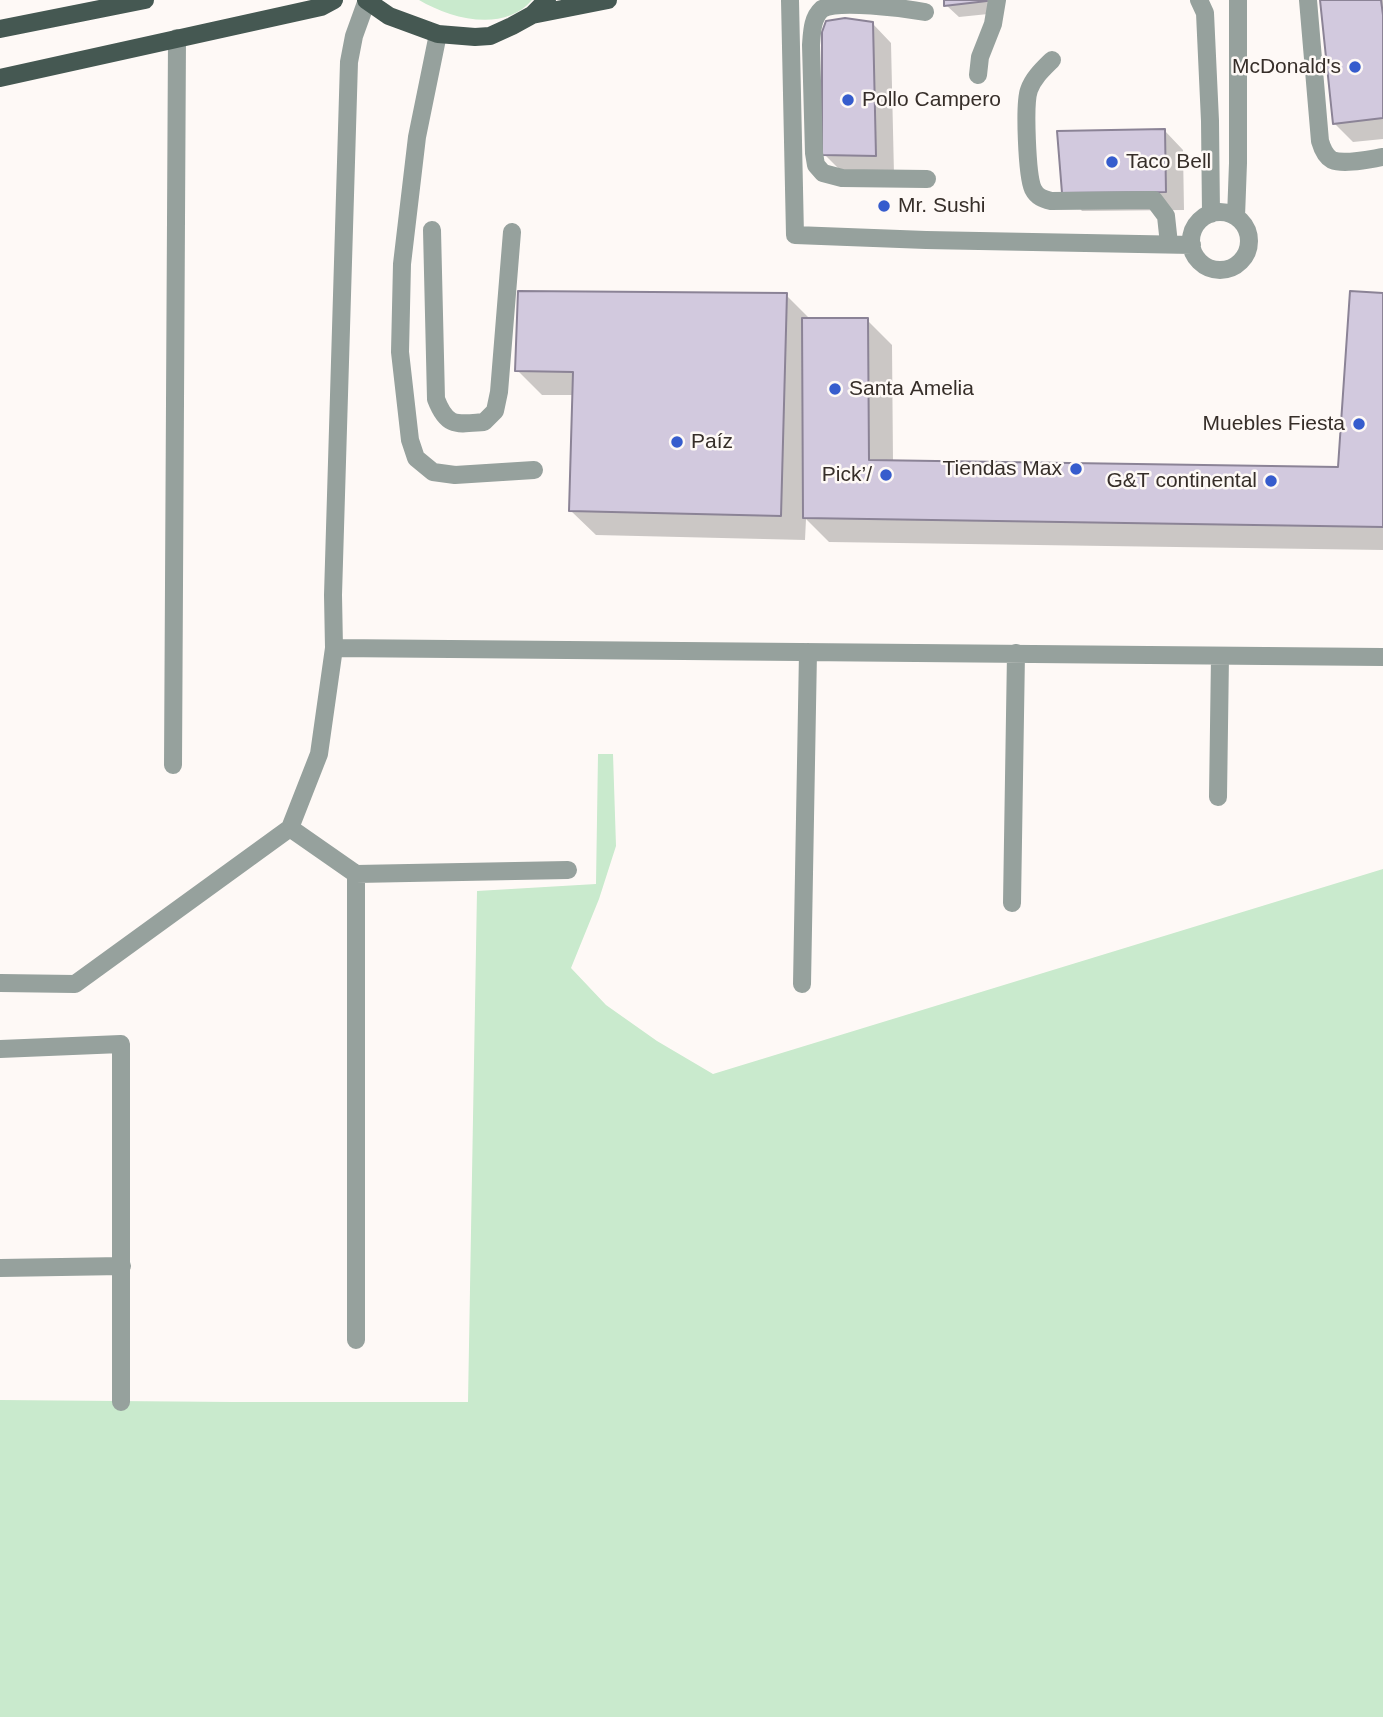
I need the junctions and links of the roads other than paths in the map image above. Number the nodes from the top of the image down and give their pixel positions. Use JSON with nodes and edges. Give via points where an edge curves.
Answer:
{"nodes":[{"id":1,"x":145,"y":0,"type":"edge"},
{"id":2,"x":334,"y":0,"type":"edge"},
{"id":3,"x":366,"y":0,"type":"edge"},
{"id":4,"x":547,"y":0,"type":"edge"},
{"id":5,"x":608,"y":0,"type":"edge"},
{"id":6,"x":790,"y":0,"type":"edge"},
{"id":7,"x":997,"y":0,"type":"edge"},
{"id":8,"x":1199,"y":0,"type":"edge"},
{"id":9,"x":1238,"y":0,"type":"edge"},
{"id":10,"x":1308,"y":0,"type":"edge"},
{"id":11,"x":925,"y":12,"type":"dead end"},
{"id":12,"x":532,"y":15,"type":"junction"},
{"id":13,"x":0,"y":29,"type":"edge"},
{"id":14,"x":438,"y":34,"type":"junction"},
{"id":15,"x":177,"y":38,"type":"junction"},
{"id":16,"x":1052,"y":60,"type":"dead end"},
{"id":17,"x":978,"y":75,"type":"dead end"},
{"id":18,"x":0,"y":78,"type":"edge"},
{"id":19,"x":1383,"y":157,"type":"edge"},
{"id":20,"x":927,"y":179,"type":"dead end"},
{"id":21,"x":1211,"y":214,"type":"junction"},
{"id":22,"x":1236,"y":217,"type":"junction"},
{"id":23,"x":432,"y":230,"type":"dead end"},
{"id":24,"x":512,"y":232,"type":"dead end"},
{"id":25,"x":1169,"y":244,"type":"junction"},
{"id":26,"x":1192,"y":245,"type":"junction"},
{"id":27,"x":534,"y":470,"type":"dead end"},
{"id":28,"x":334,"y":648,"type":"junction"},
{"id":29,"x":808,"y":652,"type":"junction"},
{"id":30,"x":1016,"y":653,"type":"junction"},
{"id":31,"x":1220,"y":656,"type":"junction"},
{"id":32,"x":1382,"y":657,"type":"edge"},
{"id":33,"x":173,"y":765,"type":"dead end"},
{"id":34,"x":1218,"y":797,"type":"dead end"},
{"id":35,"x":290,"y":828,"type":"junction"},
{"id":36,"x":568,"y":870,"type":"dead end"},
{"id":37,"x":356,"y":874,"type":"junction"},
{"id":38,"x":1012,"y":903,"type":"dead end"},
{"id":39,"x":0,"y":983,"type":"edge"},
{"id":40,"x":802,"y":984,"type":"dead end"},
{"id":41,"x":0,"y":1049,"type":"edge"},
{"id":42,"x":122,"y":1266,"type":"junction"},
{"id":43,"x":0,"y":1268,"type":"edge"},
{"id":44,"x":356,"y":1340,"type":"dead end"},
{"id":45,"x":121,"y":1402,"type":"dead end"}],
"edges":[{"from":1,"to":13,"type":"main road"},
{"from":2,"to":15,"type":"main road"},
{"from":3,"to":14,"type":"main road","via":[[390,16]]},
{"from":3,"to":28,"type":"street","via":[[349,62]]},
{"from":4,"to":12,"type":"main road"},
{"from":5,"to":12,"type":"main road"},
{"from":6,"to":25,"type":"street","via":[[795,234]]},
{"from":7,"to":17,"type":"street"},
{"from":8,"to":21,"type":"street","via":[[1205,13]]},
{"from":9,"to":22,"type":"street"},
{"from":10,"to":19,"type":"street","via":[[1322,148],[1329,158],[1340,161]]},
{"from":11,"to":20,"type":"street","via":[[868,2],[831,3],[815,18],[811,45],[816,165],[823,173],[842,178]]},
{"from":12,"to":14,"type":"main road","via":[[490,36]]},
{"from":14,"to":27,"type":"street","via":[[417,137],[402,264],[400,352],[411,440],[416,458],[433,472]]},
{"from":15,"to":18,"type":"main road"},
{"from":15,"to":33,"type":"street"},
{"from":16,"to":25,"type":"street","via":[[1035,77],[1025,109],[1033,189],[1051,201],[1154,200],[1166,216]]},
{"from":21,"to":22,"type":"street"},
{"from":21,"to":26,"type":"street","via":[[1196,226]]},
{"from":22,"to":26,"type":"street","via":[[1249,242],[1243,260],[1235,266],[1227,270],[1208,267],[1194,254]]},
{"from":23,"to":24,"type":"street","via":[[436,399],[442,415],[457,424],[484,422],[495,411]]},
{"from":25,"to":26,"type":"street"},
{"from":28,"to":29,"type":"street"},
{"from":28,"to":35,"type":"street","via":[[319,754]]},
{"from":29,"to":30,"type":"street"},
{"from":29,"to":40,"type":"street"},
{"from":30,"to":31,"type":"street"},
{"from":30,"to":38,"type":"street"},
{"from":31,"to":32,"type":"street"},
{"from":31,"to":34,"type":"street"},
{"from":35,"to":37,"type":"street"},
{"from":35,"to":39,"type":"street","via":[[75,984]]},
{"from":36,"to":37,"type":"street"},
{"from":37,"to":44,"type":"street"},
{"from":41,"to":42,"type":"street","via":[[121,1044]]},
{"from":42,"to":43,"type":"street"},
{"from":42,"to":45,"type":"street"}]}
